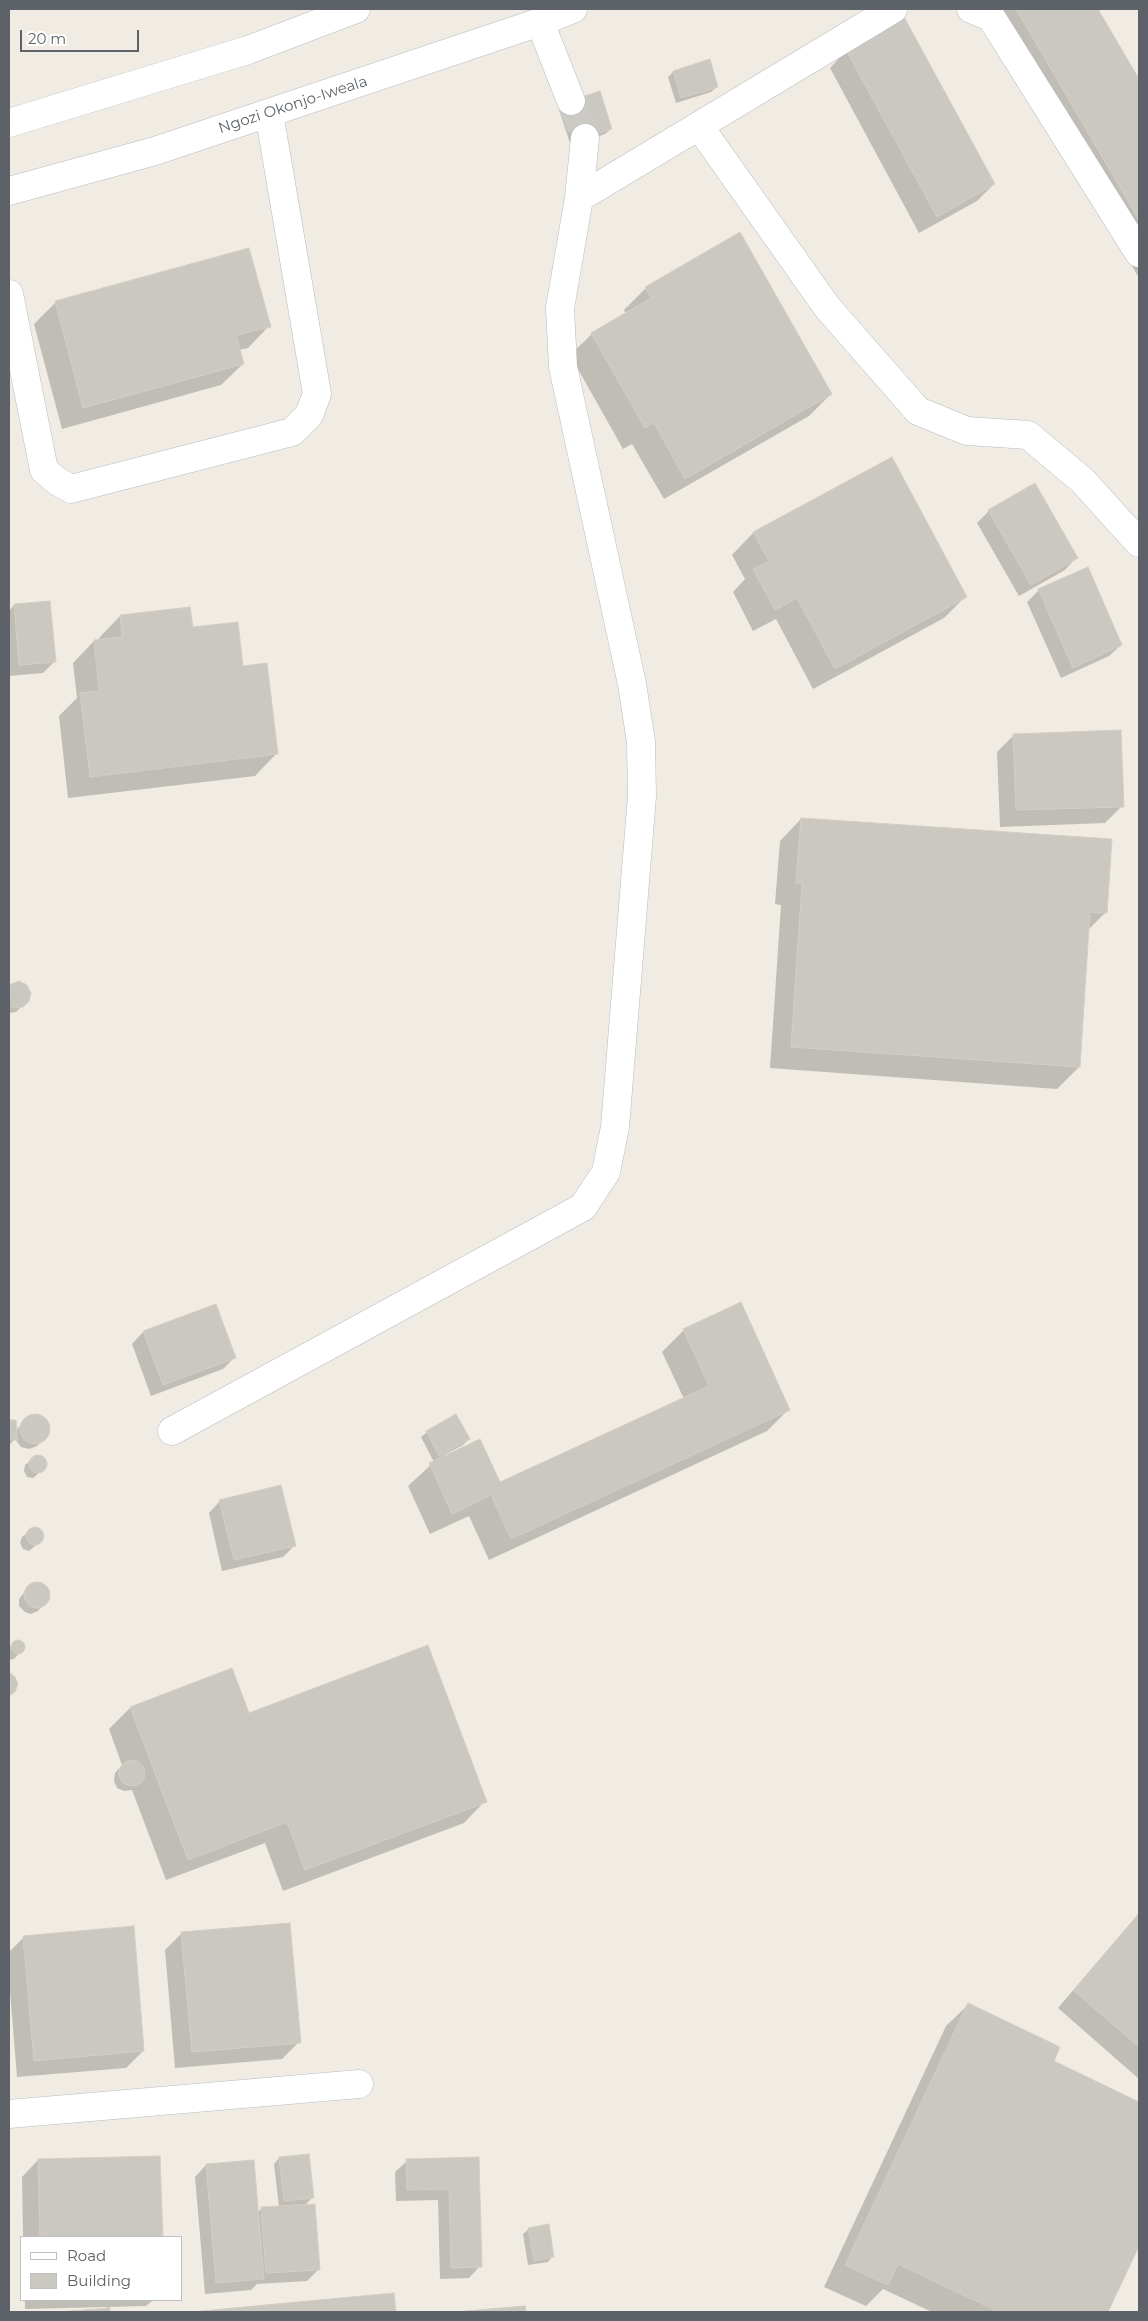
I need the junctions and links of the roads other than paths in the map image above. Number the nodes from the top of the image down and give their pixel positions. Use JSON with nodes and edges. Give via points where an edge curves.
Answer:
{"nodes":[{"id":1,"x":356,"y":9,"type":"edge"},
{"id":2,"x":574,"y":9,"type":"edge"},
{"id":3,"x":893,"y":9,"type":"edge"},
{"id":4,"x":970,"y":9,"type":"edge"},
{"id":5,"x":540,"y":22,"type":"junction"},
{"id":6,"x":571,"y":101,"type":"tunnel mouth"},
{"id":7,"x":269,"y":113,"type":"junction"},
{"id":8,"x":9,"y":123,"type":"edge"},
{"id":9,"x":699,"y":126,"type":"junction"},
{"id":10,"x":585,"y":138,"type":"tunnel mouth"},
{"id":11,"x":9,"y":191,"type":"edge"},
{"id":12,"x":579,"y":198,"type":"junction"},
{"id":13,"x":1139,"y":253,"type":"edge"},
{"id":14,"x":9,"y":294,"type":"edge"},
{"id":15,"x":1139,"y":543,"type":"edge"},
{"id":16,"x":172,"y":1431,"type":"dead end"},
{"id":17,"x":359,"y":2084,"type":"dead end"},
{"id":18,"x":9,"y":2114,"type":"edge"}],
"edges":[{"from":1,"to":8,"type":"street","via":[[248,50]]},
{"from":2,"to":5,"type":"street","name":"Ngozi Okonjo-Iweala"},
{"from":3,"to":9,"type":"street"},
{"from":4,"to":13,"type":"street","via":[[991,17]]},
{"from":5,"to":6,"type":"street"},
{"from":5,"to":7,"type":"street","name":"Ngozi Okonjo-Iweala"},
{"from":7,"to":11,"type":"street","name":"Ngozi Okonjo-Iweala","via":[[155,151]]},
{"from":7,"to":14,"type":"street","via":[[317,394],[309,414],[292,432],[71,488],[44,470]]},
{"from":9,"to":12,"type":"street"},
{"from":9,"to":15,"type":"street","via":[[828,306],[918,411],[967,431],[1028,435],[1083,481]]},
{"from":10,"to":12,"type":"street"},
{"from":12,"to":16,"type":"street","via":[[560,308],[563,367],[632,684],[641,751],[642,796],[614,1127],[606,1172],[583,1207]]},
{"from":17,"to":18,"type":"street"}]}
